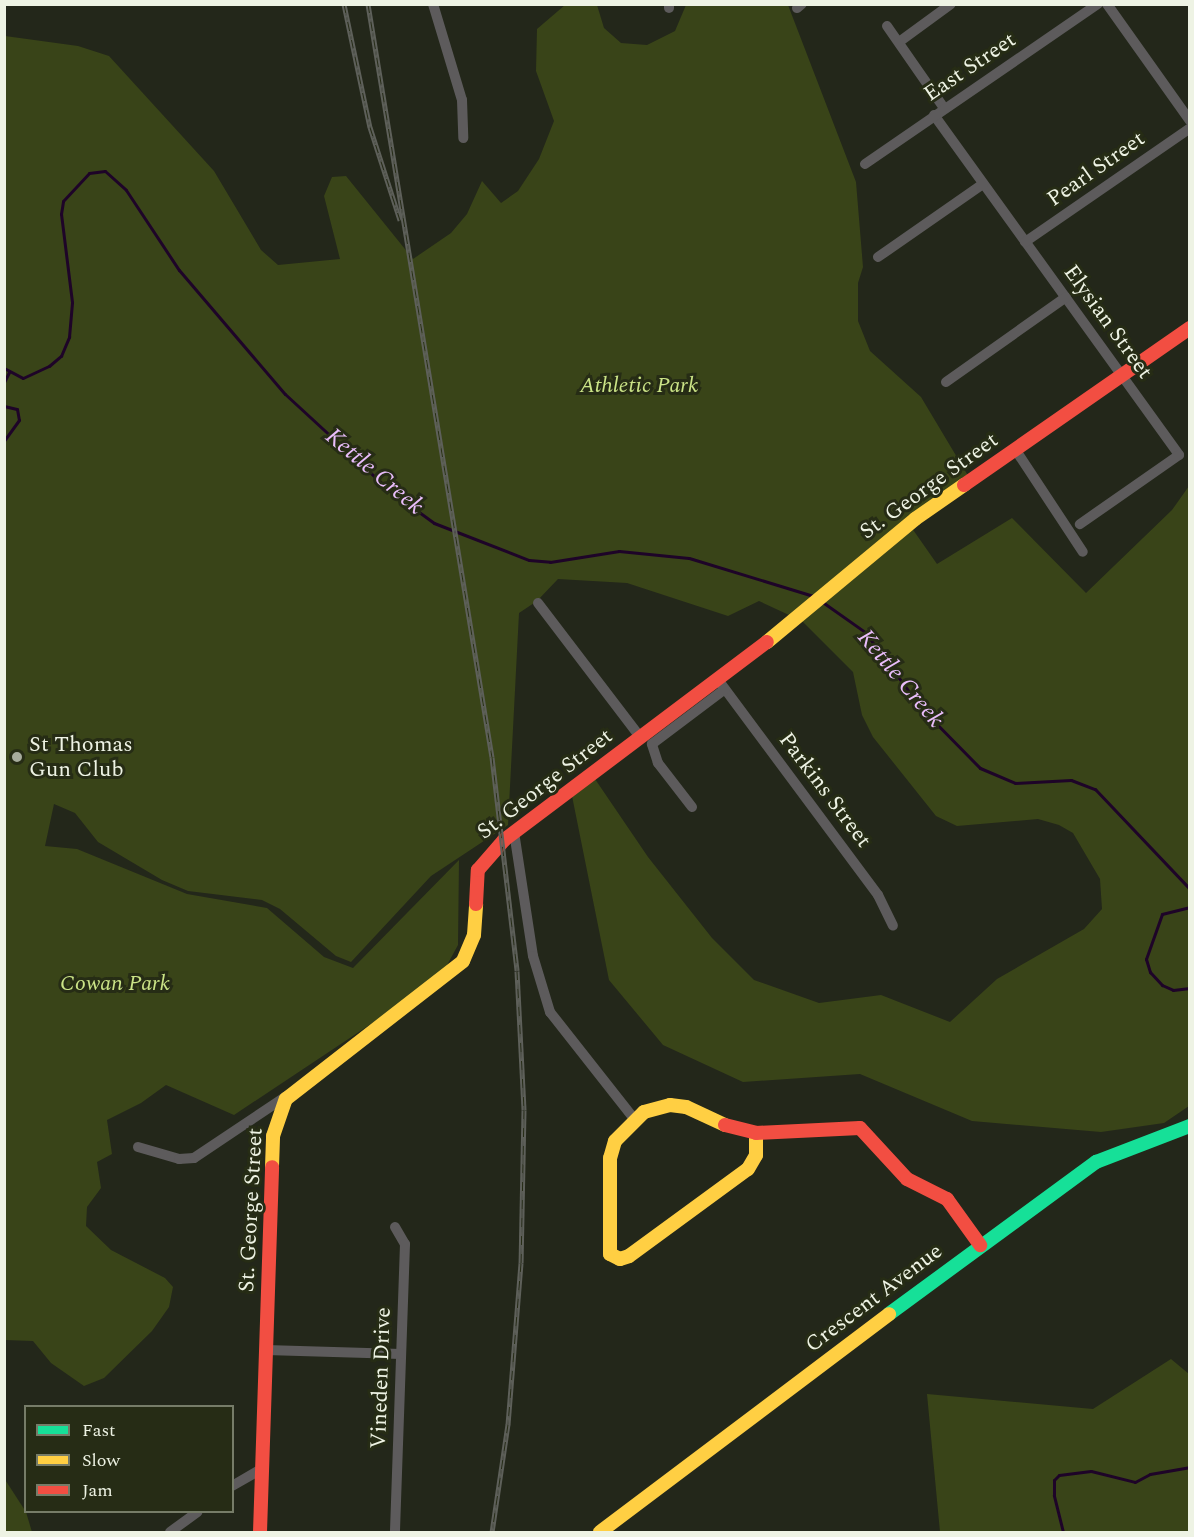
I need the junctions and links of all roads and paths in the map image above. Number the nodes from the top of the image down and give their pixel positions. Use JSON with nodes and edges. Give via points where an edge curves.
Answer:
{"nodes":[{"id":1,"x":434,"y":4,"type":"edge"},
{"id":2,"x":951,"y":4,"type":"edge"},
{"id":3,"x":1098,"y":4,"type":"edge"},
{"id":4,"x":1107,"y":4,"type":"edge"},
{"id":5,"x":887,"y":26,"type":"dead end"},
{"id":6,"x":899,"y":42,"type":"junction"},
{"id":7,"x":944,"y":108,"type":"junction"},
{"id":8,"x":934,"y":115,"type":"junction"},
{"id":9,"x":1190,"y":122,"type":"edge"},
{"id":10,"x":1190,"y":128,"type":"edge"},
{"id":11,"x":463,"y":138,"type":"dead end"},
{"id":12,"x":865,"y":164,"type":"dead end"},
{"id":13,"x":983,"y":184,"type":"junction"},
{"id":14,"x":1025,"y":242,"type":"junction"},
{"id":15,"x":878,"y":257,"type":"dead end"},
{"id":16,"x":1066,"y":297,"type":"junction"},
{"id":17,"x":1190,"y":328,"type":"edge"},
{"id":18,"x":1121,"y":375,"type":"junction"},
{"id":19,"x":946,"y":382,"type":"dead end"},
{"id":20,"x":1015,"y":449,"type":"junction"},
{"id":21,"x":1080,"y":524,"type":"dead end"},
{"id":22,"x":1083,"y":552,"type":"dead end"},
{"id":23,"x":538,"y":603,"type":"dead end"},
{"id":24,"x":722,"y":685,"type":"junction"},
{"id":25,"x":640,"y":737,"type":"junction"},
{"id":26,"x":692,"y":807,"type":"dead end"},
{"id":27,"x":514,"y":832,"type":"junction"},
{"id":28,"x":893,"y":926,"type":"dead end"},
{"id":29,"x":293,"y":1091,"type":"junction"},
{"id":30,"x":635,"y":1120,"type":"junction"},
{"id":31,"x":1190,"y":1126,"type":"edge"},
{"id":32,"x":756,"y":1133,"type":"junction"},
{"id":33,"x":138,"y":1147,"type":"dead end"},
{"id":34,"x":395,"y":1227,"type":"dead end"},
{"id":35,"x":980,"y":1245,"type":"junction"},
{"id":36,"x":266,"y":1350,"type":"junction"},
{"id":37,"x":401,"y":1354,"type":"junction"},
{"id":38,"x":262,"y":1469,"type":"junction"},
{"id":39,"x":234,"y":1485,"type":"edge"},
{"id":40,"x":197,"y":1513,"type":"edge"},
{"id":41,"x":170,"y":1533,"type":"edge"},
{"id":42,"x":260,"y":1533,"type":"edge"},
{"id":43,"x":395,"y":1533,"type":"edge"},
{"id":44,"x":600,"y":1533,"type":"edge"}],
"edges":[{"from":1,"to":11,"type":"street","via":[[462,100]]},
{"from":2,"to":6,"type":"street"},
{"from":3,"to":7,"type":"street","name":"East Street"},
{"from":4,"to":9,"type":"street"},
{"from":5,"to":6,"type":"street"},
{"from":6,"to":7,"type":"street"},
{"from":7,"to":8,"type":"street","name":"East Street"},
{"from":8,"to":12,"type":"street","name":"East Street"},
{"from":8,"to":13,"type":"street","name":"Elysian Street"},
{"from":10,"to":14,"type":"street","name":"Pearl Street"},
{"from":13,"to":14,"type":"street","name":"Elysian Street"},
{"from":13,"to":15,"type":"street"},
{"from":14,"to":16,"type":"street","name":"Elysian Street"},
{"from":16,"to":18,"type":"street","name":"Elysian Street"},
{"from":16,"to":19,"type":"street"},
{"from":17,"to":18,"type":"street","name":"St. George Street"},
{"from":18,"to":20,"type":"street","name":"St. George Street"},
{"from":18,"to":21,"type":"street","name":"Elysian Street","via":[[1179,455]]},
{"from":20,"to":22,"type":"street"},
{"from":20,"to":24,"type":"street","name":"St. George Street","via":[[915,519]]},
{"from":23,"to":25,"type":"street"},
{"from":24,"to":25,"type":"street","name":"St. George Street"},
{"from":24,"to":26,"type":"street","via":[[652,744],[658,763]]},
{"from":24,"to":28,"type":"street","name":"Parkins Street","via":[[878,895]]},
{"from":25,"to":27,"type":"street","name":"St. George Street"},
{"from":27,"to":29,"type":"street","name":"St. George Street","via":[[489,853],[478,870],[474,935],[463,961]]},
{"from":27,"to":30,"type":"street","via":[[533,956],[550,1012]]},
{"from":29,"to":33,"type":"street","via":[[195,1158],[179,1159]]},
{"from":29,"to":36,"type":"street","name":"St. George Street","via":[[282,1104],[274,1129]]},
{"from":30,"to":32,"type":"street","via":[[653,1108],[679,1106],[729,1127]]},
{"from":30,"to":32,"type":"street","via":[[620,1132],[610,1158],[607,1247],[616,1258],[628,1256],[748,1169],[756,1155]]},
{"from":31,"to":35,"type":"street","name":"Crescent Avenue","via":[[1096,1162]]},
{"from":32,"to":35,"type":"street","via":[[860,1128],[907,1179],[947,1199]]},
{"from":34,"to":37,"type":"street","name":"Vineden Drive","via":[[405,1244]]},
{"from":35,"to":44,"type":"street","name":"Crescent Avenue"},
{"from":36,"to":37,"type":"street"},
{"from":36,"to":38,"type":"street","name":"St. George Street"},
{"from":37,"to":43,"type":"street","name":"Vineden Drive"},
{"from":38,"to":39,"type":"street"},
{"from":38,"to":42,"type":"street","name":"St. George Street"},
{"from":40,"to":41,"type":"street"}]}
